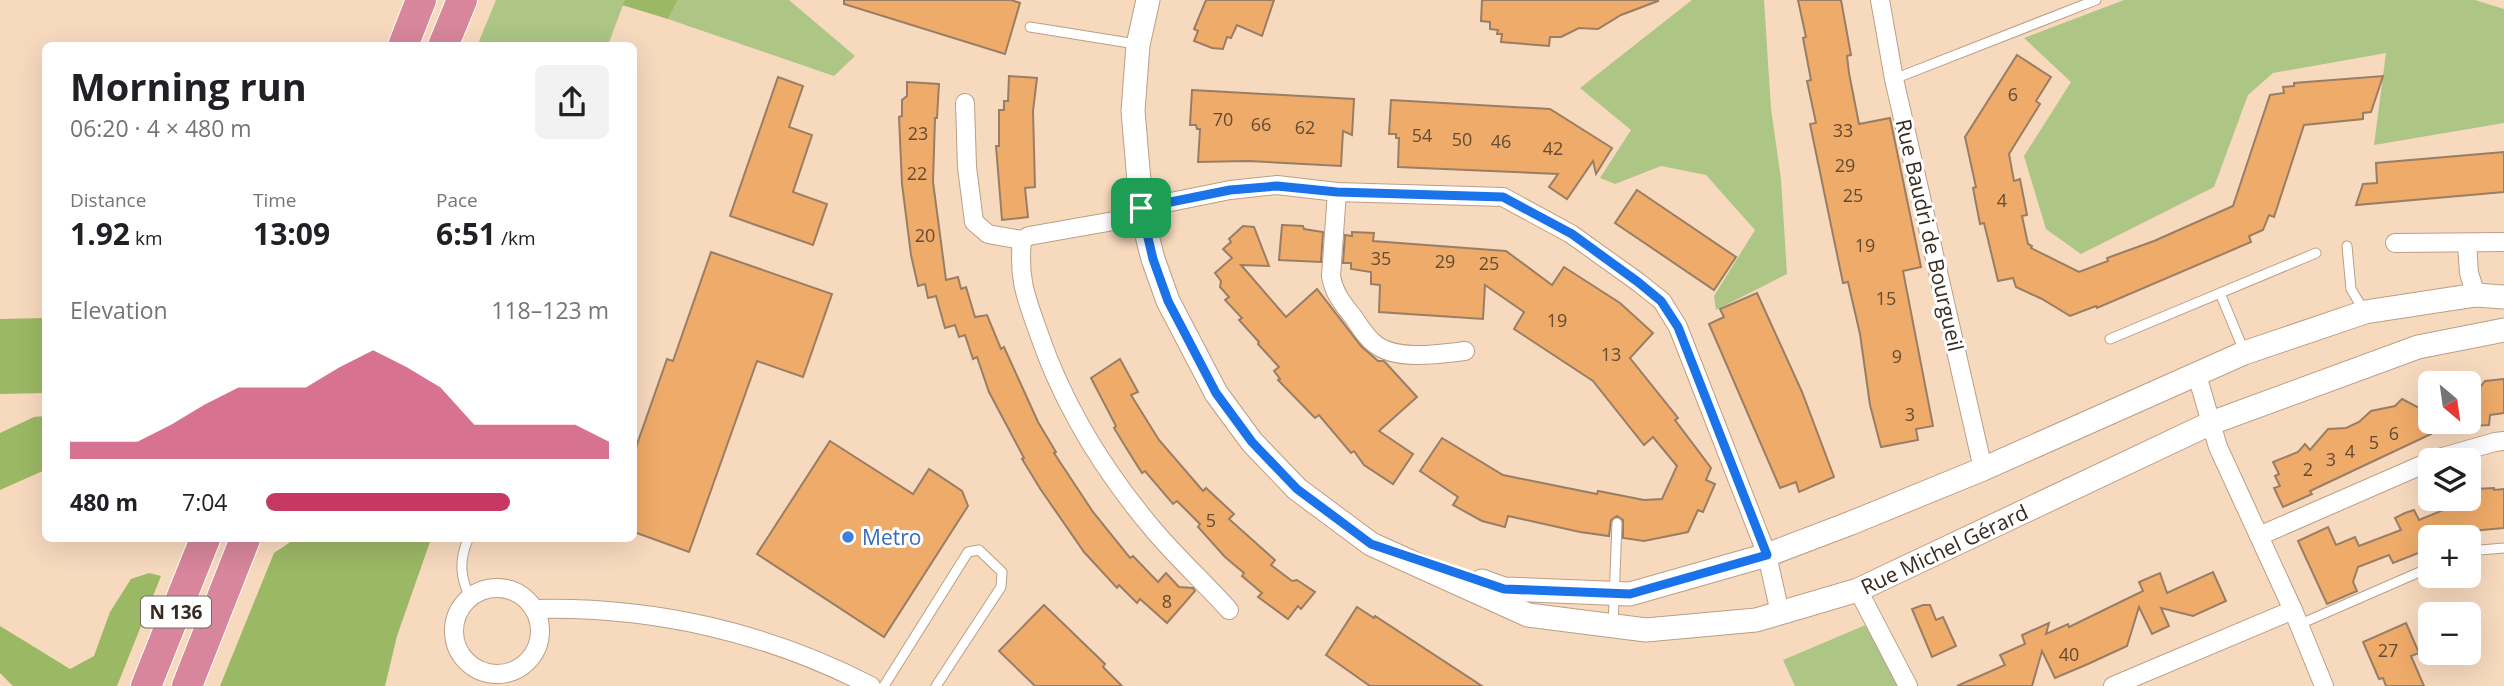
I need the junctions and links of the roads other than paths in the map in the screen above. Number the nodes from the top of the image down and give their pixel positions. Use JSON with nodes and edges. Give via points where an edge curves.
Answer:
{"nodes":[{"id":1,"x":421,"y":0,"type":"edge"},
{"id":2,"x":462,"y":0,"type":"edge"},
{"id":3,"x":1148,"y":0,"type":"edge"},
{"id":4,"x":1880,"y":0,"type":"edge"},
{"id":5,"x":2096,"y":0,"type":"edge"},
{"id":6,"x":1030,"y":27,"type":"dead end"},
{"id":7,"x":405,"y":42,"type":"edge"},
{"id":8,"x":445,"y":42,"type":"edge"},
{"id":9,"x":1138,"y":45,"type":"junction"},
{"id":10,"x":1894,"y":79,"type":"junction"},
{"id":11,"x":965,"y":103,"type":"dead end"},
{"id":12,"x":1337,"y":192,"type":"junction"},
{"id":13,"x":1141,"y":212,"type":"junction"},
{"id":14,"x":1022,"y":240,"type":"junction"},
{"id":15,"x":2504,"y":242,"type":"edge"},
{"id":16,"x":2395,"y":243,"type":"dead end"},
{"id":17,"x":2467,"y":243,"type":"junction"},
{"id":18,"x":2347,"y":246,"type":"dead end"},
{"id":19,"x":2316,"y":253,"type":"dead end"},
{"id":20,"x":2220,"y":293,"type":"junction"},
{"id":21,"x":2476,"y":295,"type":"junction"},
{"id":22,"x":2504,"y":297,"type":"edge"},
{"id":23,"x":2365,"y":312,"type":"junction"},
{"id":24,"x":2504,"y":330,"type":"edge"},
{"id":25,"x":2110,"y":339,"type":"dead end"},
{"id":26,"x":1465,"y":351,"type":"dead end"},
{"id":27,"x":2244,"y":353,"type":"junction"},
{"id":28,"x":2197,"y":375,"type":"junction"},
{"id":29,"x":2211,"y":423,"type":"junction"},
{"id":30,"x":2504,"y":442,"type":"edge"},
{"id":31,"x":2475,"y":448,"type":"edge"},
{"id":32,"x":2418,"y":467,"type":"edge"},
{"id":33,"x":1983,"y":469,"type":"junction"},
{"id":34,"x":1617,"y":523,"type":"dead end"},
{"id":35,"x":2259,"y":536,"type":"junction"},
{"id":36,"x":204,"y":542,"type":"edge"},
{"id":37,"x":244,"y":542,"type":"edge"},
{"id":38,"x":467,"y":542,"type":"edge"},
{"id":39,"x":1371,"y":544,"type":"junction"},
{"id":40,"x":2504,"y":548,"type":"edge"},
{"id":41,"x":2481,"y":550,"type":"edge"},
{"id":42,"x":1767,"y":555,"type":"junction"},
{"id":43,"x":2418,"y":572,"type":"edge"},
{"id":44,"x":1858,"y":590,"type":"junction"},
{"id":45,"x":1615,"y":593,"type":"junction"},
{"id":46,"x":470,"y":598,"type":"junction"},
{"id":47,"x":534,"y":609,"type":"junction"},
{"id":48,"x":1229,"y":610,"type":"dead end"},
{"id":49,"x":1780,"y":613,"type":"junction"},
{"id":50,"x":2296,"y":617,"type":"junction"},
{"id":51,"x":1613,"y":626,"type":"junction"},
{"id":52,"x":146,"y":686,"type":"edge"},
{"id":53,"x":187,"y":686,"type":"edge"},
{"id":54,"x":871,"y":686,"type":"edge"},
{"id":55,"x":884,"y":686,"type":"edge"},
{"id":56,"x":936,"y":686,"type":"edge"},
{"id":57,"x":1908,"y":686,"type":"edge"},
{"id":58,"x":2113,"y":686,"type":"edge"},
{"id":59,"x":2324,"y":686,"type":"edge"}],
"edges":[{"from":1,"to":7,"type":"highway"},
{"from":2,"to":8,"type":"highway"},
{"from":3,"to":9,"type":"street","name":"Rue Michel Gérard"},
{"from":4,"to":10,"type":"street","name":"Rue Baudri de Bourgueil"},
{"from":5,"to":10,"type":"lane"},
{"from":6,"to":9,"type":"lane"},
{"from":9,"to":13,"type":"street","name":"Rue Michel Gérard","via":[[1133,111]]},
{"from":10,"to":33,"type":"street","name":"Rue Baudri de Bourgueil"},
{"from":11,"to":14,"type":"street","via":[[974,222],[988,234]]},
{"from":12,"to":13,"type":"street","via":[[1277,186],[1230,190]]},
{"from":12,"to":26,"type":"street","via":[[1333,288],[1370,339],[1391,352]]},
{"from":12,"to":42,"type":"street","via":[[1503,197],[1572,234],[1661,301],[1678,327]]},
{"from":13,"to":14,"type":"street"},
{"from":13,"to":39,"type":"street","name":"Rue Michel Gérard","via":[[1168,301],[1216,393],[1252,442],[1297,489]]},
{"from":14,"to":48,"type":"street","via":[[1021,282],[1044,349],[1083,430],[1152,529]]},
{"from":15,"to":17,"type":"street"},
{"from":16,"to":17,"type":"street"},
{"from":17,"to":21,"type":"street"},
{"from":18,"to":23,"type":"lane","via":[[2351,289]]},
{"from":19,"to":20,"type":"lane"},
{"from":20,"to":25,"type":"lane"},
{"from":20,"to":27,"type":"lane"},
{"from":21,"to":22,"type":"street","name":"Rue Michel Gérard"},
{"from":21,"to":23,"type":"street","name":"Rue Michel Gérard"},
{"from":23,"to":27,"type":"street","name":"Rue Michel Gérard"},
{"from":24,"to":29,"type":"street","name":"Rue Michel Gérard","via":[[2418,347]]},
{"from":27,"to":28,"type":"street","name":"Rue Michel Gérard"},
{"from":28,"to":29,"type":"street"},
{"from":28,"to":33,"type":"street","name":"Rue Michel Gérard"},
{"from":29,"to":35,"type":"street"},
{"from":29,"to":44,"type":"street","name":"Rue Michel Gérard"},
{"from":30,"to":31,"type":"street"},
{"from":32,"to":35,"type":"street"},
{"from":33,"to":42,"type":"street","name":"Rue Michel Gérard"},
{"from":34,"to":45,"type":"lane"},
{"from":35,"to":50,"type":"street"},
{"from":36,"to":52,"type":"highway","number":"N 136"},
{"from":37,"to":53,"type":"highway","number":"N 136"},
{"from":38,"to":46,"type":"lane","via":[[460,571]]},
{"from":39,"to":45,"type":"street","name":"Rue Michel Gérard","via":[[1504,589]]},
{"from":39,"to":51,"type":"street","name":"Rue Michel Gérard","via":[[1528,615]]},
{"from":40,"to":41,"type":"lane"},
{"from":42,"to":45,"type":"street","name":"Rue Michel Gérard","via":[[1630,594]]},
{"from":42,"to":49,"type":"street"},
{"from":43,"to":50,"type":"lane"},
{"from":44,"to":49,"type":"street","name":"Rue Michel Gérard"},
{"from":44,"to":57,"type":"street"},
{"from":45,"to":51,"type":"lane"},
{"from":46,"to":47,"type":"street","via":[[486,589],[505,589],[522,596]]},
{"from":46,"to":47,"type":"street","via":[[455,622],[458,651],[480,672],[495,675],[522,666],[538,646],[539,621]]},
{"from":47,"to":54,"type":"street","via":[[584,608],[689,621],[747,635]]},
{"from":49,"to":51,"type":"street","name":"Rue Michel Gérard","via":[[1756,620],[1646,630]]},
{"from":50,"to":58,"type":"street"},
{"from":50,"to":59,"type":"street"},
{"from":55,"to":56,"type":"lane","via":[[968,552],[979,550],[1002,572],[1002,587]]}]}
